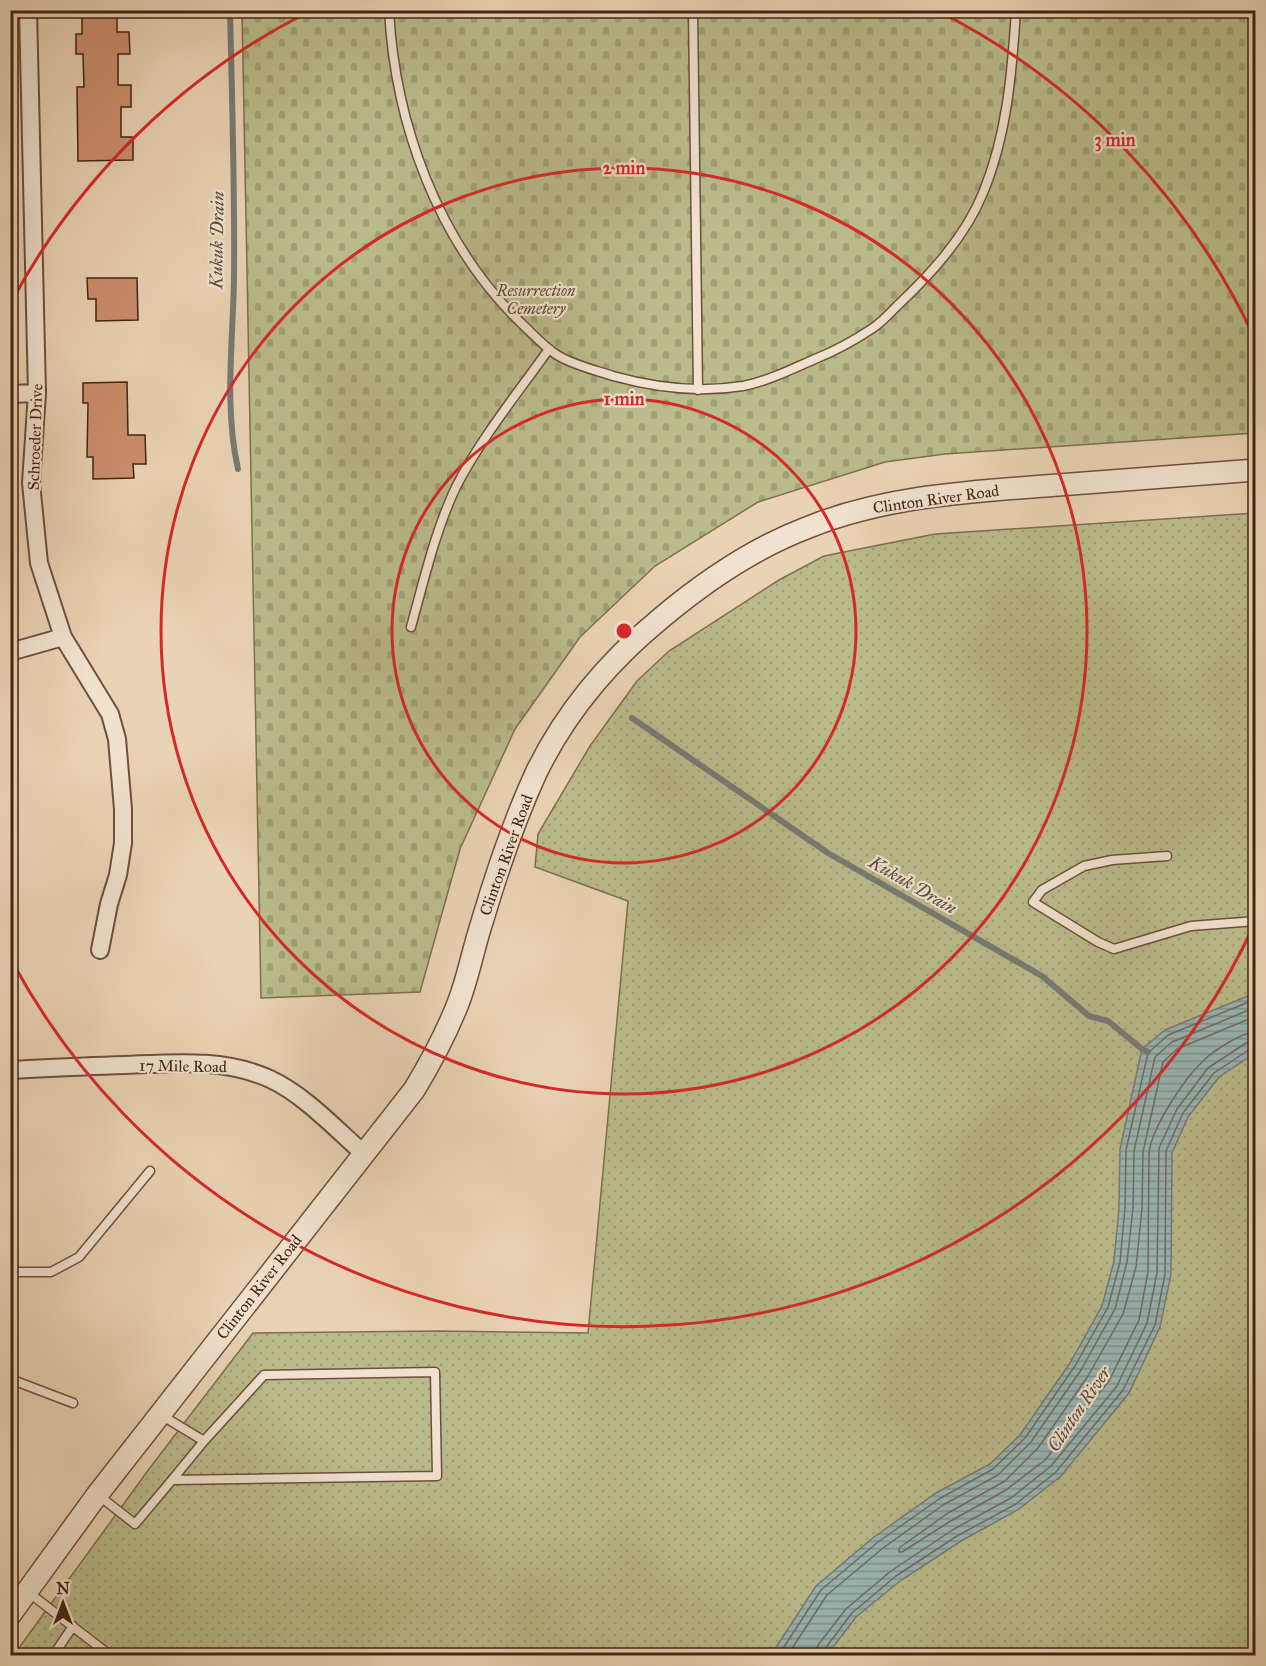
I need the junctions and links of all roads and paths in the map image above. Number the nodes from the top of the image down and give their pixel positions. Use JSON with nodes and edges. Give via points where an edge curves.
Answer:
{"nodes":[{"id":1,"x":28,"y":10,"type":"edge"},
{"id":2,"x":389,"y":10,"type":"edge"},
{"id":3,"x":693,"y":10,"type":"edge"},
{"id":4,"x":1016,"y":10,"type":"edge"},
{"id":5,"x":549,"y":349,"type":"junction"},
{"id":6,"x":698,"y":390,"type":"junction"},
{"id":7,"x":38,"y":393,"type":"junction"},
{"id":8,"x":10,"y":394,"type":"edge"},
{"id":9,"x":1256,"y":470,"type":"edge"},
{"id":10,"x":411,"y":627,"type":"dead end"},
{"id":11,"x":63,"y":636,"type":"junction"},
{"id":12,"x":10,"y":652,"type":"edge"},
{"id":13,"x":1167,"y":856,"type":"dead end"},
{"id":14,"x":1256,"y":921,"type":"edge"},
{"id":15,"x":100,"y":950,"type":"dead end"},
{"id":16,"x":10,"y":1070,"type":"edge"},
{"id":17,"x":363,"y":1153,"type":"junction"},
{"id":18,"x":150,"y":1171,"type":"dead end"},
{"id":19,"x":10,"y":1272,"type":"edge"},
{"id":20,"x":10,"y":1378,"type":"edge"},
{"id":21,"x":73,"y":1403,"type":"dead end"},
{"id":22,"x":160,"y":1415,"type":"junction"},
{"id":23,"x":204,"y":1441,"type":"junction"},
{"id":24,"x":172,"y":1480,"type":"junction"},
{"id":25,"x":97,"y":1495,"type":"junction"},
{"id":26,"x":27,"y":1592,"type":"junction"},
{"id":27,"x":10,"y":1615,"type":"edge"},
{"id":28,"x":73,"y":1626,"type":"junction"},
{"id":29,"x":53,"y":1656,"type":"edge"},
{"id":30,"x":111,"y":1656,"type":"edge"}],
"edges":[{"from":1,"to":7,"type":"street","name":"Schroeder Drive"},
{"from":2,"to":5,"type":"lane","via":[[391,47],[403,108],[444,220],[473,268],[502,304]]},
{"from":3,"to":6,"type":"lane"},
{"from":4,"to":6,"type":"lane","via":[[1002,138],[982,195],[953,245],[875,327],[829,354],[745,385]]},
{"from":5,"to":6,"type":"lane","via":[[589,369],[674,389]]},
{"from":5,"to":10,"type":"lane","via":[[479,447],[456,487],[437,532]]},
{"from":7,"to":8,"type":"street"},
{"from":7,"to":11,"type":"street","name":"Schroeder Drive","via":[[31,483],[39,562]]},
{"from":9,"to":17,"type":"street","name":"Clinton River Road","via":[[976,492],[870,508],[808,527],[760,548],[676,605],[605,669],[556,736],[513,827],[459,1003],[438,1051],[414,1090]]},
{"from":11,"to":12,"type":"street"},
{"from":11,"to":15,"type":"street","name":"Schroeder Drive","via":[[110,714],[117,739],[123,843]]},
{"from":13,"to":14,"type":"lane","via":[[1084,866],[1042,890],[1033,902],[1114,949],[1191,926]]},
{"from":16,"to":17,"type":"street","name":"17 Mile Road","via":[[225,1065],[282,1085]]},
{"from":17,"to":22,"type":"street","name":"Clinton River Road"},
{"from":18,"to":19,"type":"lane","via":[[79,1257],[51,1272]]},
{"from":20,"to":21,"type":"lane"},
{"from":22,"to":23,"type":"lane"},
{"from":22,"to":25,"type":"street","name":"Clinton River Road"},
{"from":23,"to":24,"type":"lane"},
{"from":23,"to":24,"type":"lane","via":[[264,1375],[435,1372],[437,1476]]},
{"from":24,"to":25,"type":"lane","via":[[135,1524]]},
{"from":25,"to":26,"type":"street","name":"Clinton River Road"},
{"from":26,"to":27,"type":"street","name":"Clinton River Road"},
{"from":26,"to":28,"type":"lane"},
{"from":28,"to":29,"type":"lane"},
{"from":28,"to":30,"type":"lane"}]}
